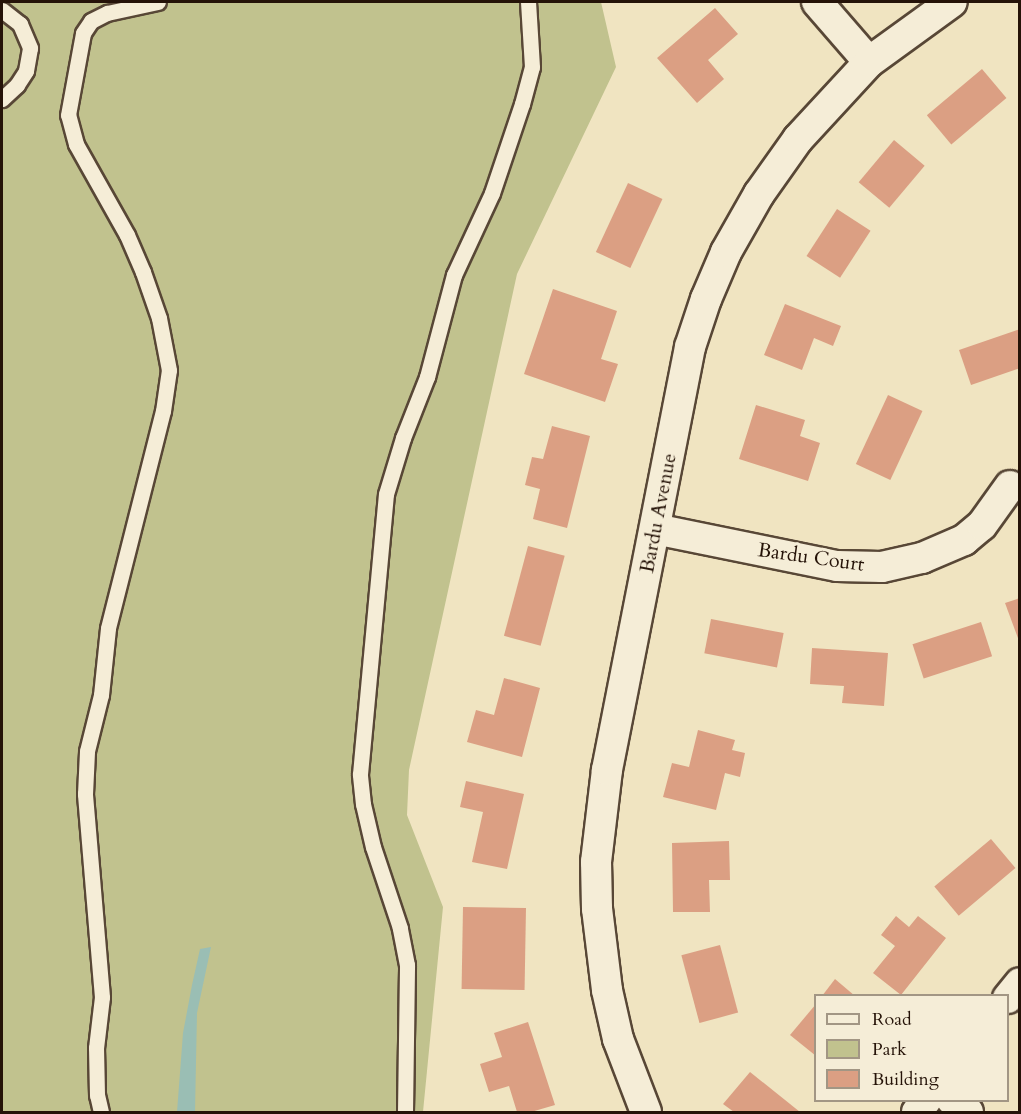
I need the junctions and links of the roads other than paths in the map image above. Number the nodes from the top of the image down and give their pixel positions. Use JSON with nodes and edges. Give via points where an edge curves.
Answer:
{"nodes":[{"id":1,"x":158,"y":2,"type":"edge"},
{"id":2,"x":528,"y":2,"type":"edge"},
{"id":3,"x":817,"y":2,"type":"edge"},
{"id":4,"x":952,"y":2,"type":"edge"},
{"id":5,"x":2,"y":10,"type":"edge"},
{"id":6,"x":869,"y":62,"type":"junction"},
{"id":7,"x":2,"y":99,"type":"edge"},
{"id":8,"x":1010,"y":486,"type":"dead end"},
{"id":9,"x":655,"y":529,"type":"junction"},
{"id":10,"x":1020,"y":983,"type":"edge"},
{"id":11,"x":1009,"y":997,"type":"edge"},
{"id":12,"x":953,"y":1102,"type":"edge"},
{"id":13,"x":101,"y":1113,"type":"edge"},
{"id":14,"x":405,"y":1113,"type":"edge"},
{"id":15,"x":645,"y":1113,"type":"edge"},
{"id":16,"x":968,"y":1113,"type":"edge"}],
"edges":[{"from":1,"to":13,"type":"lane","via":[[107,13],[92,21],[83,33],[68,115],[76,144],[128,236],[143,272],[159,318],[170,370],[108,628],[101,695],[87,751],[85,794],[102,997],[96,1048]]},
{"from":2,"to":14,"type":"lane","via":[[532,67],[522,104],[492,193],[454,275],[427,376],[386,495],[360,774],[373,848],[400,928],[407,965]]},
{"from":3,"to":6,"type":"street"},
{"from":4,"to":6,"type":"street","name":"Bardu Avenue"},
{"from":5,"to":7,"type":"lane","via":[[20,24],[30,48],[26,71]]},
{"from":6,"to":9,"type":"street","name":"Bardu Avenue","via":[[798,139],[759,194],[726,252],[690,347]]},
{"from":8,"to":9,"type":"street","name":"Bardu Court","via":[[982,525],[964,540],[922,558],[882,567],[837,566]]},
{"from":9,"to":15,"type":"street","name":"Bardu Avenue","via":[[607,770],[597,862],[597,909],[607,990],[624,1059]]},
{"from":10,"to":11,"type":"street"},
{"from":12,"to":16,"type":"street"}]}
